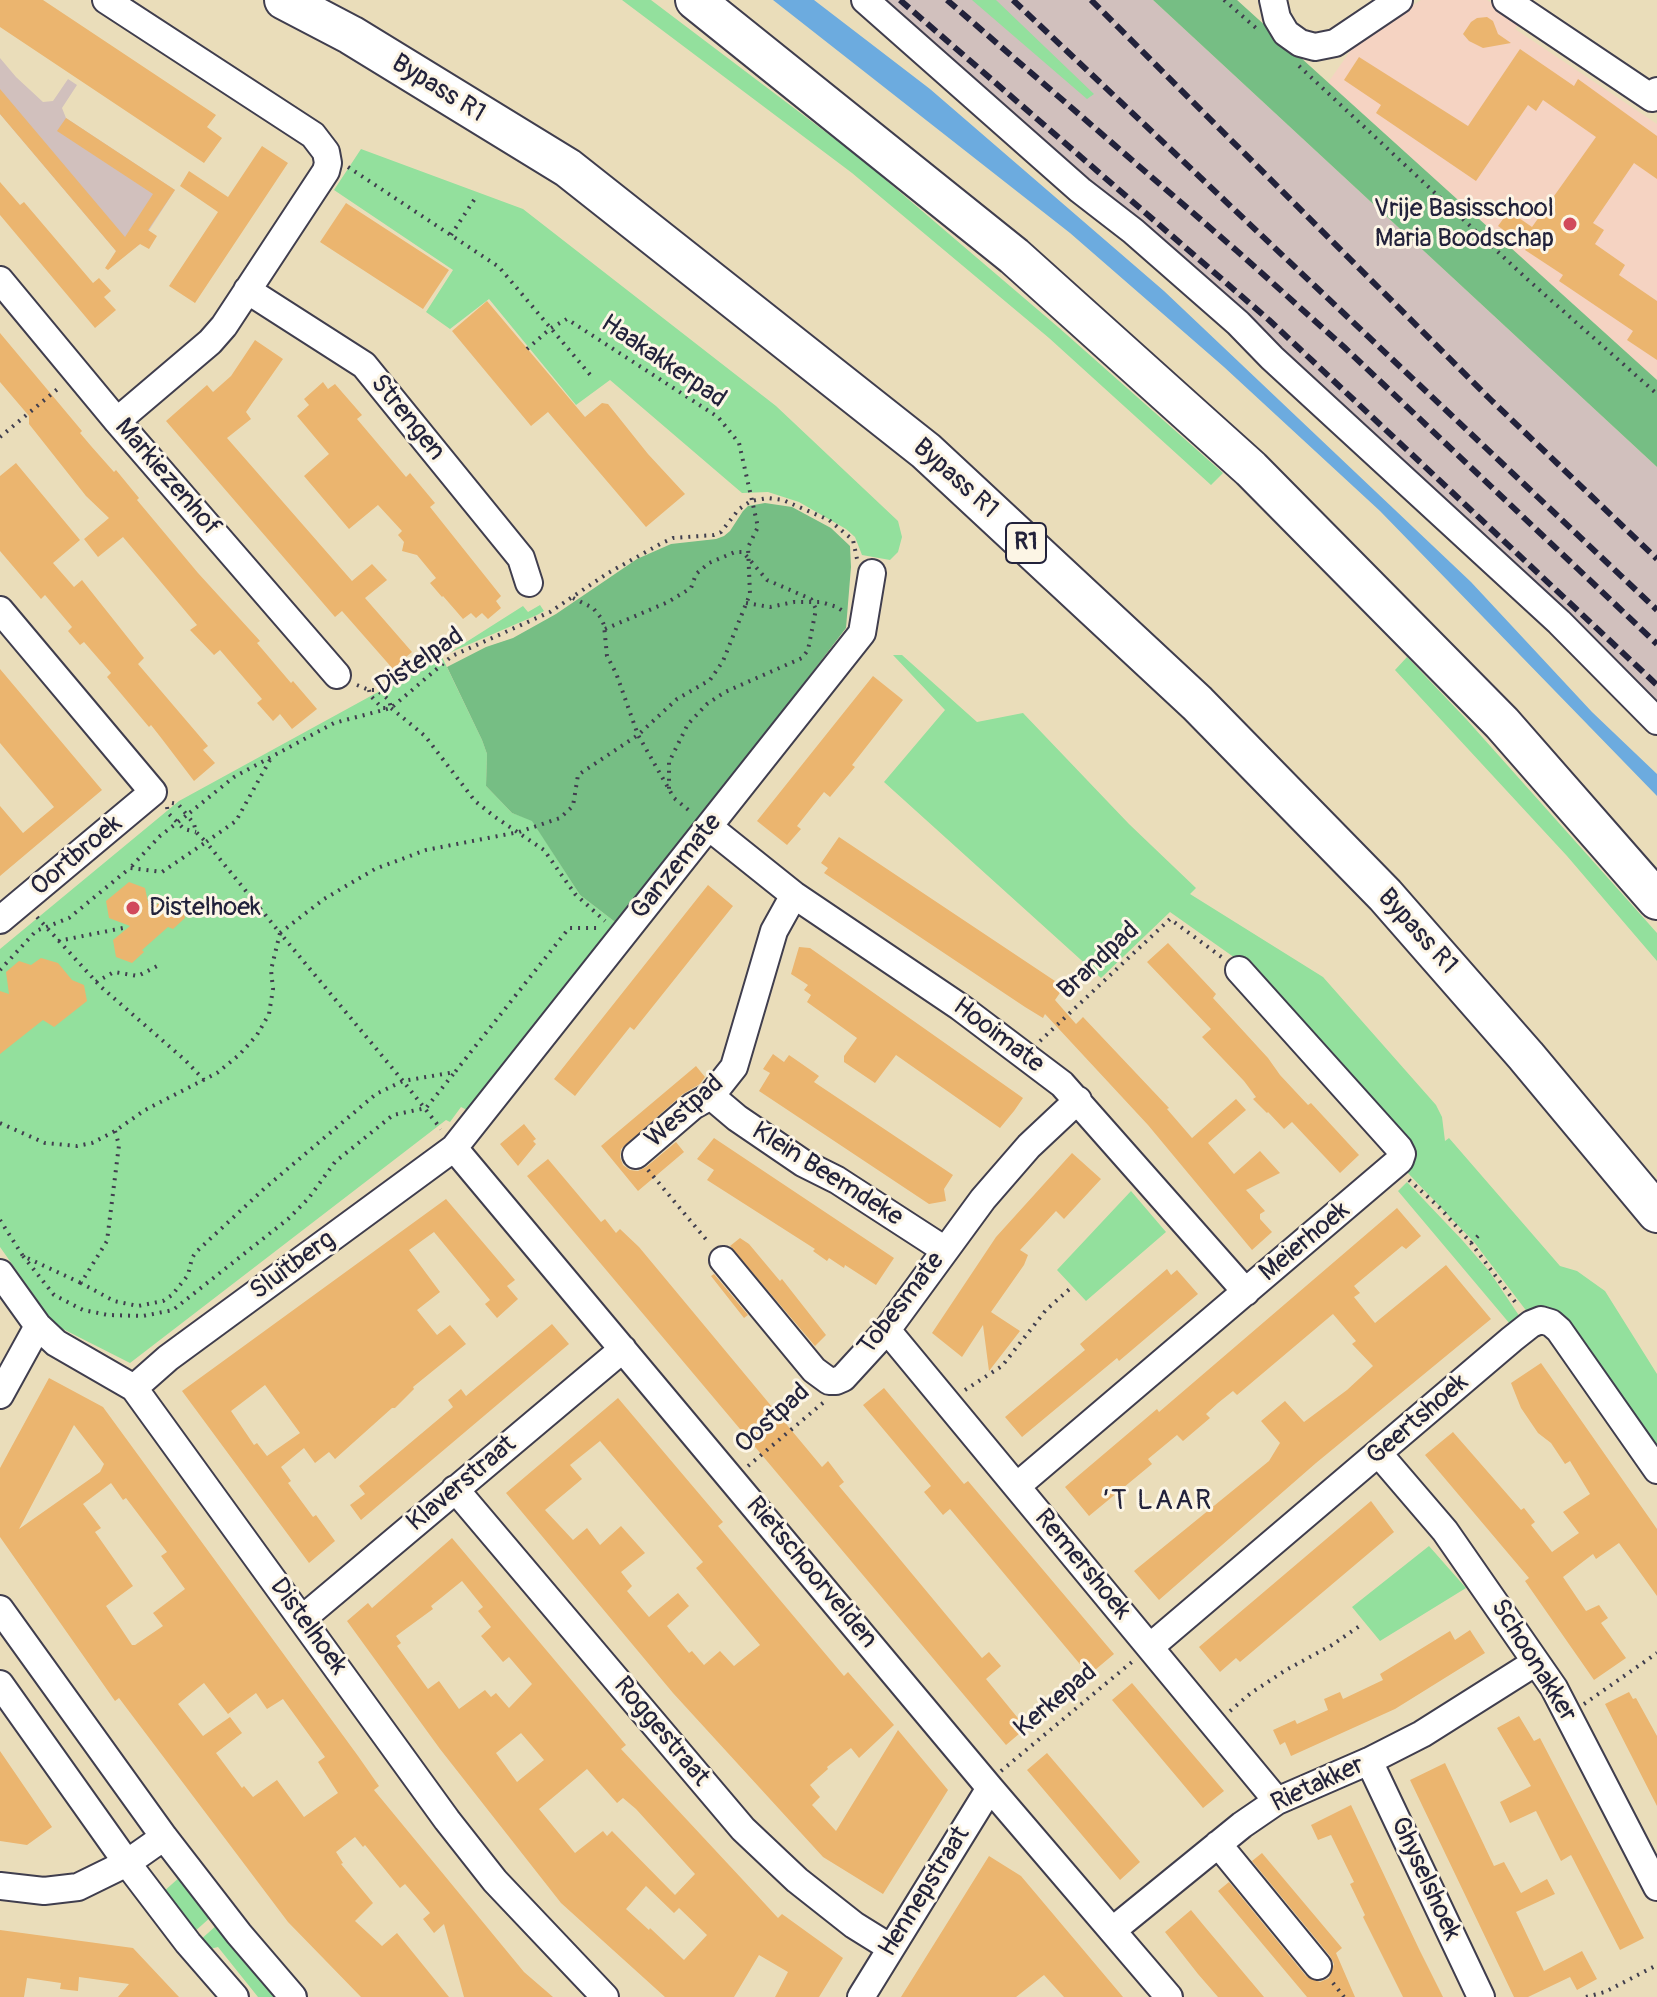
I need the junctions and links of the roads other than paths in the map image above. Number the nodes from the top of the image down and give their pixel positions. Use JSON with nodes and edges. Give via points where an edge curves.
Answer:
{"nodes":[{"id":1,"x":106,"y":0,"type":"edge"},
{"id":2,"x":284,"y":0,"type":"edge"},
{"id":3,"x":695,"y":0,"type":"edge"},
{"id":4,"x":865,"y":0,"type":"edge"},
{"id":5,"x":1273,"y":0,"type":"edge"},
{"id":6,"x":1399,"y":0,"type":"edge"},
{"id":7,"x":1506,"y":0,"type":"edge"},
{"id":8,"x":1654,"y":94,"type":"edge"},
{"id":9,"x":0,"y":280,"type":"edge"},
{"id":10,"x":247,"y":290,"type":"junction"},
{"id":11,"x":117,"y":421,"type":"junction"},
{"id":12,"x":864,"y":570,"type":"road end"},
{"id":13,"x":529,"y":583,"type":"dead end"},
{"id":14,"x":0,"y":610,"type":"edge"},
{"id":15,"x":337,"y":675,"type":"road end"},
{"id":16,"x":1657,"y":721,"type":"edge"},
{"id":17,"x":709,"y":827,"type":"junction"},
{"id":18,"x":794,"y":895,"type":"junction"},
{"id":19,"x":1657,"y":900,"type":"edge"},
{"id":20,"x":0,"y":920,"type":"edge"},
{"id":21,"x":1239,"y":970,"type":"road end"},
{"id":22,"x":711,"y":1096,"type":"junction"},
{"id":23,"x":1078,"y":1100,"type":"junction"},
{"id":24,"x":454,"y":1148,"type":"junction"},
{"id":25,"x":636,"y":1155,"type":"road end"},
{"id":26,"x":1657,"y":1213,"type":"edge"},
{"id":27,"x":945,"y":1250,"type":"junction"},
{"id":28,"x":723,"y":1260,"type":"road end"},
{"id":29,"x":0,"y":1273,"type":"edge"},
{"id":30,"x":1246,"y":1292,"type":"junction"},
{"id":31,"x":38,"y":1326,"type":"junction"},
{"id":32,"x":887,"y":1330,"type":"junction"},
{"id":33,"x":623,"y":1349,"type":"junction"},
{"id":34,"x":134,"y":1388,"type":"junction"},
{"id":35,"x":0,"y":1395,"type":"edge"},
{"id":36,"x":1379,"y":1454,"type":"junction"},
{"id":37,"x":1657,"y":1470,"type":"edge"},
{"id":38,"x":1017,"y":1486,"type":"junction"},
{"id":39,"x":455,"y":1489,"type":"junction"},
{"id":40,"x":0,"y":1609,"type":"edge"},
{"id":41,"x":302,"y":1619,"type":"junction"},
{"id":42,"x":1150,"y":1647,"type":"junction"},
{"id":43,"x":1536,"y":1662,"type":"junction"},
{"id":44,"x":0,"y":1684,"type":"edge"},
{"id":45,"x":1369,"y":1761,"type":"junction"},
{"id":46,"x":990,"y":1788,"type":"junction"},
{"id":47,"x":1277,"y":1801,"type":"junction"},
{"id":48,"x":164,"y":1837,"type":"junction"},
{"id":49,"x":1218,"y":1844,"type":"junction"},
{"id":50,"x":127,"y":1863,"type":"junction"},
{"id":51,"x":0,"y":1886,"type":"edge"},
{"id":52,"x":1657,"y":1887,"type":"edge"},
{"id":53,"x":1113,"y":1930,"type":"junction"},
{"id":54,"x":891,"y":1948,"type":"junction"},
{"id":55,"x":1318,"y":1966,"type":"dead end"},
{"id":56,"x":235,"y":1997,"type":"edge"},
{"id":57,"x":293,"y":1997,"type":"edge"},
{"id":58,"x":605,"y":1997,"type":"edge"},
{"id":59,"x":861,"y":1997,"type":"edge"},
{"id":60,"x":1169,"y":1997,"type":"edge"},
{"id":61,"x":1481,"y":1997,"type":"edge"}],
"edges":[{"from":1,"to":10,"type":"street","via":[[313,135],[326,152],[326,171]]},
{"from":2,"to":26,"type":"highway","name":"Bypass R1","number":"R1","via":[[568,168],[926,451],[1197,703],[1385,895]]},
{"from":3,"to":19,"type":"highway","via":[[1014,256],[1251,469],[1502,723]]},
{"from":4,"to":16,"type":"street","via":[[1238,323],[1559,622]]},
{"from":5,"to":6,"type":"street","via":[[1286,33],[1315,47],[1335,43]]},
{"from":7,"to":8,"type":"street"},
{"from":9,"to":11,"type":"street","name":"Markiezenhof"},
{"from":10,"to":11,"type":"street","via":[[210,342]]},
{"from":10,"to":13,"type":"street","name":"Strengen","via":[[364,365],[521,558]]},
{"from":11,"to":15,"type":"street","name":"Markiezenhof"},
{"from":12,"to":17,"type":"street","name":"Ganzemate","via":[[862,633]]},
{"from":14,"to":20,"type":"street","name":"Oortbroek","via":[[160,797]]},
{"from":17,"to":18,"type":"street","name":"Hooimate"},
{"from":17,"to":24,"type":"street","name":"Ganzemate"},
{"from":18,"to":22,"type":"street","name":"Westpad","via":[[774,931],[734,1067]]},
{"from":18,"to":23,"type":"street","name":"Hooimate","via":[[960,1007]]},
{"from":21,"to":30,"type":"street","name":"Meierhoek","via":[[1402,1154],[1395,1166]]},
{"from":22,"to":25,"type":"street","name":"Westpad"},
{"from":22,"to":27,"type":"street","name":"Klein Beemdeke","via":[[803,1163]]},
{"from":23,"to":27,"type":"street","name":"Tobesmate","via":[[1020,1157]]},
{"from":23,"to":30,"type":"street","name":"Hooimate"},
{"from":24,"to":33,"type":"street","name":"Rietschoorvelden"},
{"from":24,"to":34,"type":"street","name":"Sluitberg"},
{"from":27,"to":32,"type":"street","name":"Tobesmate"},
{"from":28,"to":32,"type":"street","name":"Tobesmate","via":[[814,1370],[829,1381],[843,1378]]},
{"from":29,"to":31,"type":"street","name":"Distelhoek"},
{"from":30,"to":38,"type":"street","name":"Meierhoek"},
{"from":31,"to":34,"type":"street","name":"Distelhoek","via":[[56,1343]]},
{"from":31,"to":35,"type":"street"},
{"from":32,"to":38,"type":"street","name":"Remershoek"},
{"from":33,"to":39,"type":"street","name":"Klaverstraat"},
{"from":33,"to":46,"type":"street","name":"Rietschoorvelden"},
{"from":34,"to":41,"type":"street","name":"Distelhoek"},
{"from":36,"to":37,"type":"street","name":"Geertshoek","via":[[1541,1320],[1559,1330]]},
{"from":36,"to":42,"type":"street","name":"Geertshoek"},
{"from":36,"to":43,"type":"street","name":"Schoonakker","via":[[1445,1531]]},
{"from":38,"to":42,"type":"street","name":"Remershoek"},
{"from":39,"to":41,"type":"street","name":"Klaverstraat"},
{"from":39,"to":54,"type":"street","name":"Roggestraat","via":[[743,1829],[797,1880]]},
{"from":40,"to":48,"type":"street"},
{"from":41,"to":58,"type":"street","name":"Distelhoek","via":[[495,1881]]},
{"from":42,"to":47,"type":"street","name":"Remershoek"},
{"from":43,"to":45,"type":"street","name":"Rietakker"},
{"from":43,"to":52,"type":"street","name":"Schoonakker"},
{"from":44,"to":50,"type":"street"},
{"from":45,"to":47,"type":"street","name":"Rietakker"},
{"from":45,"to":61,"type":"street","name":"Ghyselshoek"},
{"from":46,"to":53,"type":"street","name":"Rietschoorvelden"},
{"from":46,"to":54,"type":"street","name":"Hennepstraat"},
{"from":47,"to":49,"type":"street","name":"Rietakker"},
{"from":48,"to":50,"type":"street"},
{"from":48,"to":57,"type":"street"},
{"from":49,"to":53,"type":"street","name":"Rietakker"},
{"from":49,"to":55,"type":"street"},
{"from":50,"to":51,"type":"street","via":[[78,1887],[44,1891]]},
{"from":50,"to":56,"type":"street"},
{"from":53,"to":60,"type":"street","name":"Rietschoorvelden"},
{"from":54,"to":59,"type":"street","name":"Hennepstraat"}]}
